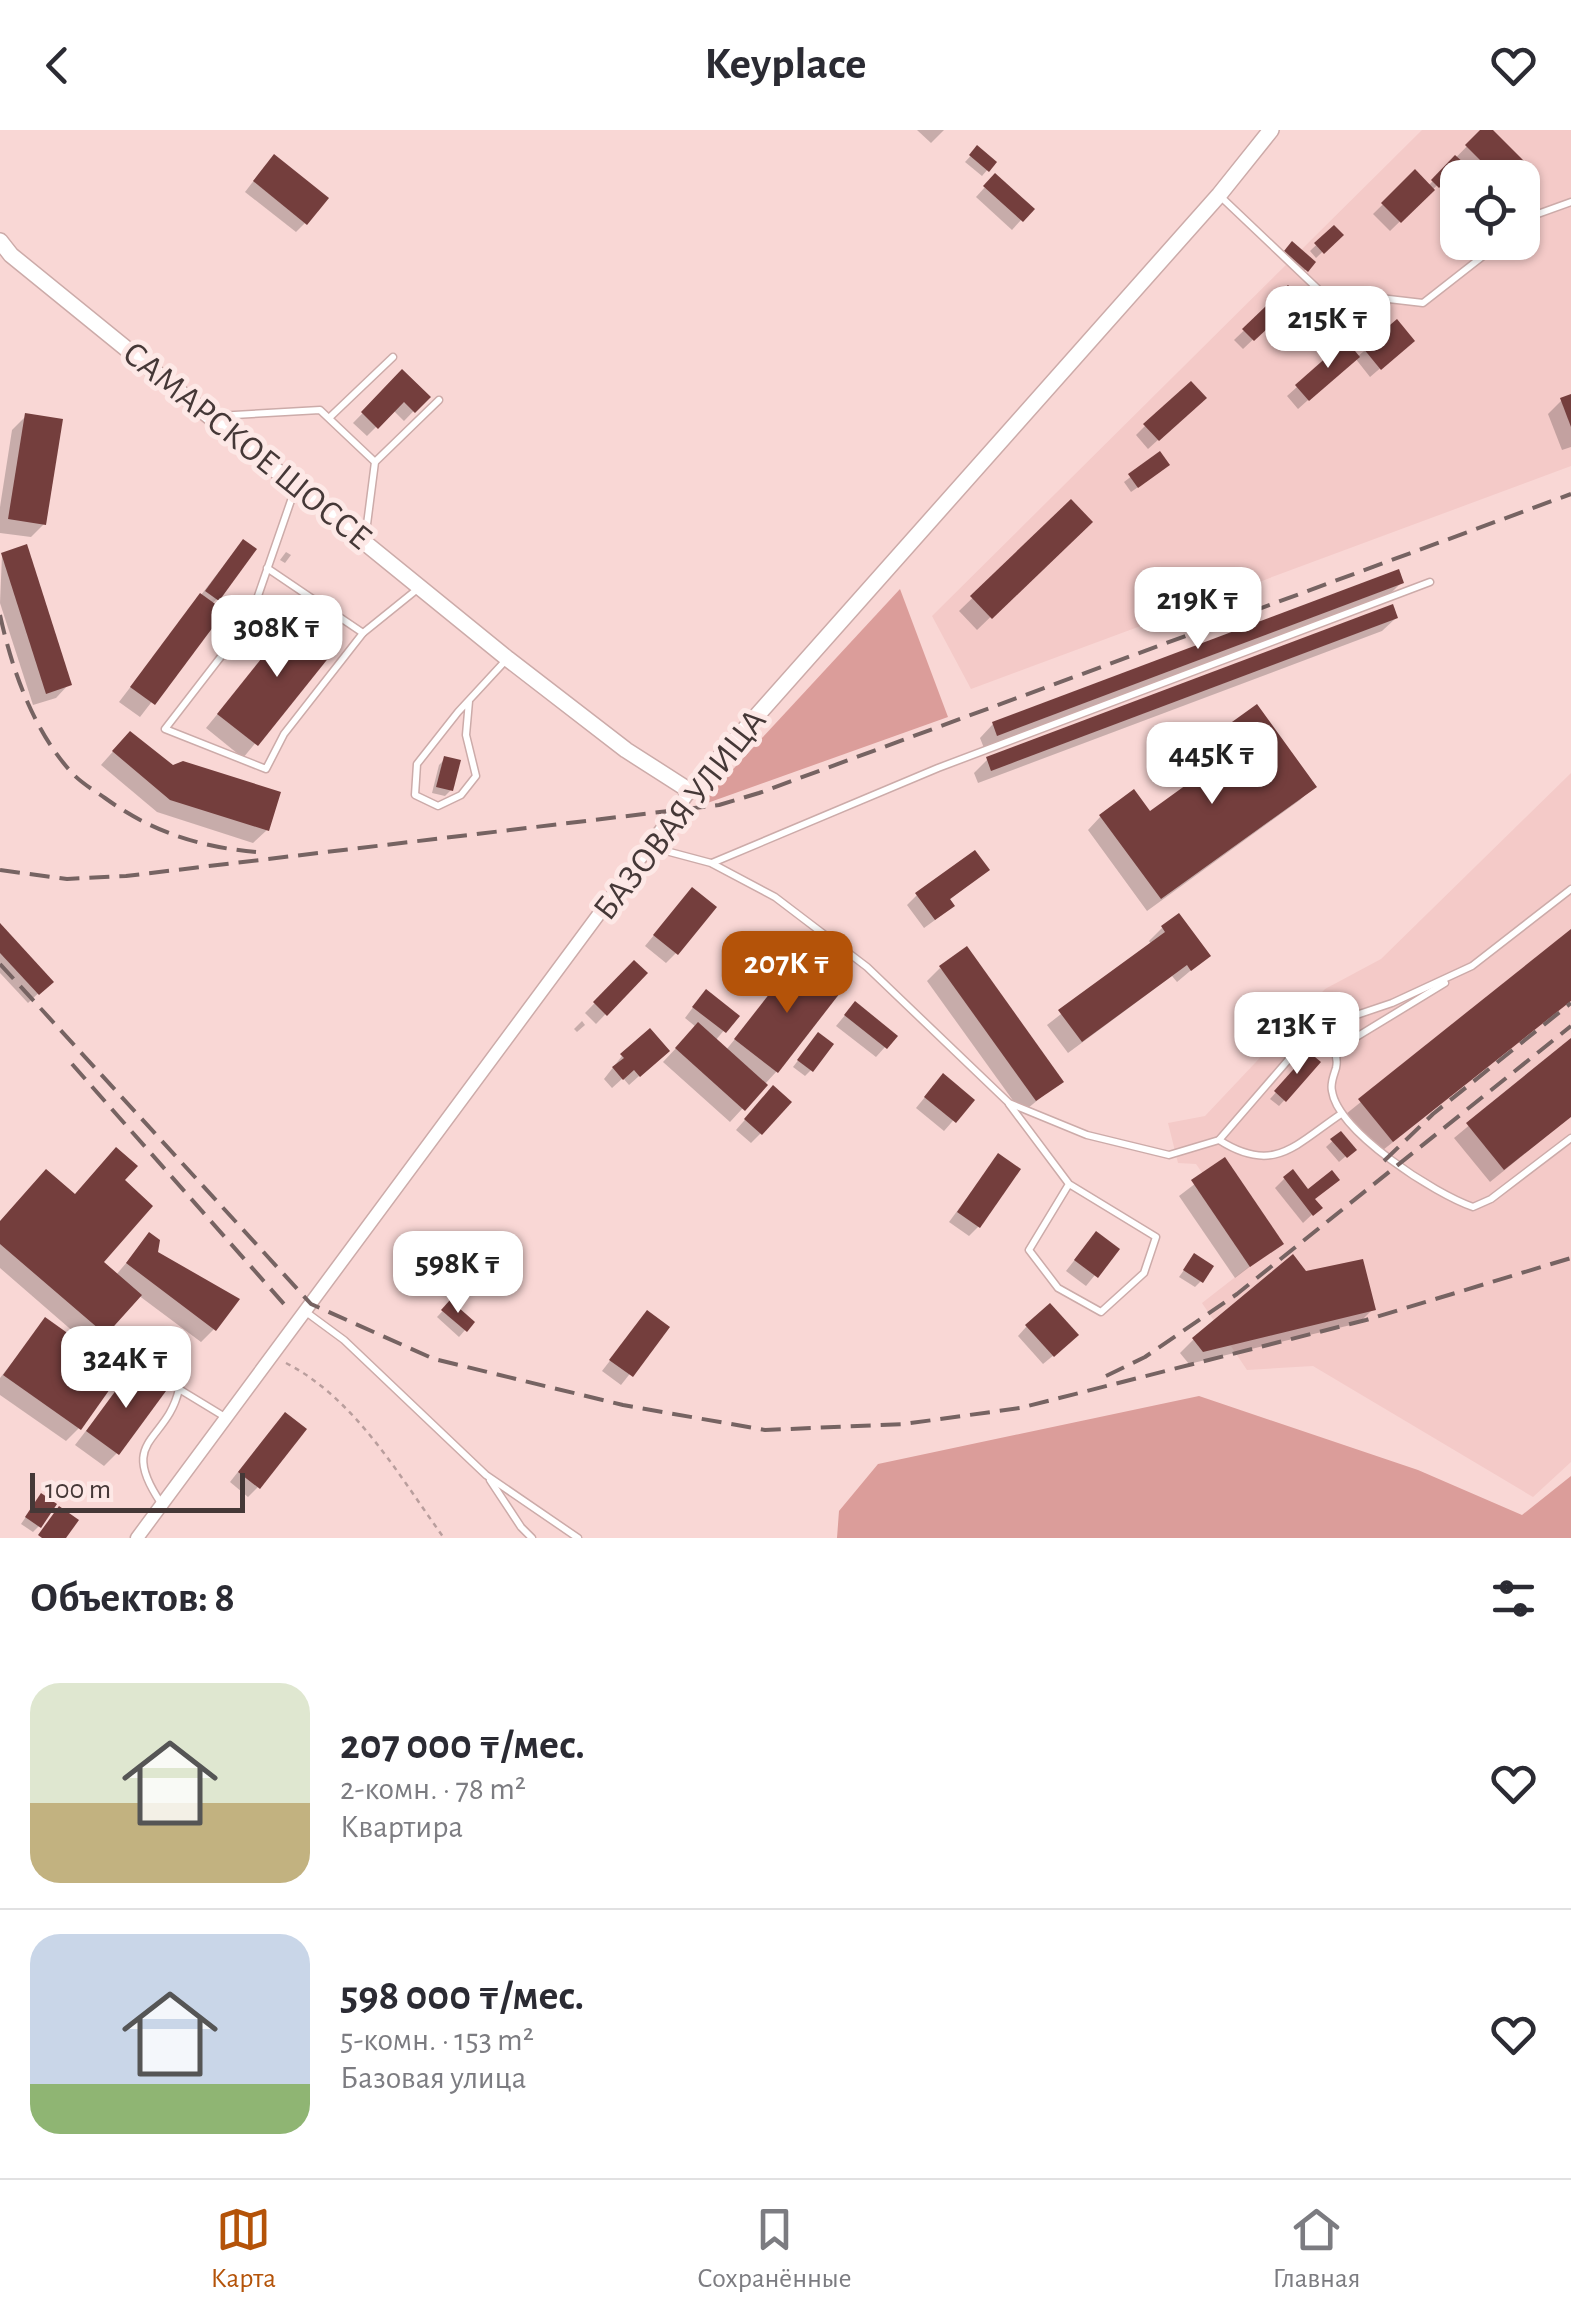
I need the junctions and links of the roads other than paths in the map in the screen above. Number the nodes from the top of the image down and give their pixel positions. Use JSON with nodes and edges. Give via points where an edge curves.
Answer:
{"nodes":[{"id":1,"x":1267,"y":131,"type":"edge"},
{"id":2,"x":1219,"y":195,"type":"junction"},
{"id":3,"x":1571,"y":202,"type":"edge"},
{"id":4,"x":1540,"y":213,"type":"edge"},
{"id":5,"x":0,"y":241,"type":"edge"},
{"id":6,"x":6,"y":259,"type":"edge"},
{"id":7,"x":1478,"y":260,"type":"edge"},
{"id":8,"x":392,"y":357,"type":"dead end"},
{"id":9,"x":439,"y":400,"type":"dead end"},
{"id":10,"x":211,"y":416,"type":"junction"},
{"id":11,"x":329,"y":418,"type":"junction"},
{"id":12,"x":375,"y":462,"type":"junction"},
{"id":13,"x":296,"y":484,"type":"junction"},
{"id":14,"x":365,"y":541,"type":"junction"},
{"id":15,"x":267,"y":568,"type":"junction"},
{"id":16,"x":1430,"y":582,"type":"dead end"},
{"id":17,"x":420,"y":587,"type":"junction"},
{"id":18,"x":362,"y":633,"type":"junction"},
{"id":19,"x":508,"y":658,"type":"junction"},
{"id":20,"x":469,"y":702,"type":"junction"},
{"id":21,"x":690,"y":791,"type":"junction"},
{"id":22,"x":651,"y":847,"type":"junction"},
{"id":23,"x":711,"y":864,"type":"junction"},
{"id":24,"x":1571,"y":889,"type":"edge"},
{"id":25,"x":1472,"y":966,"type":"junction"},
{"id":26,"x":1315,"y":1029,"type":"junction"},
{"id":27,"x":1335,"y":1050,"type":"junction"},
{"id":28,"x":1008,"y":1103,"type":"junction"},
{"id":29,"x":1341,"y":1114,"type":"junction"},
{"id":30,"x":1571,"y":1138,"type":"edge"},
{"id":31,"x":1219,"y":1140,"type":"junction"},
{"id":32,"x":1069,"y":1184,"type":"junction"},
{"id":33,"x":306,"y":1312,"type":"junction"},
{"id":34,"x":118,"y":1341,"type":"dead end"},
{"id":35,"x":179,"y":1389,"type":"junction"},
{"id":36,"x":227,"y":1418,"type":"junction"},
{"id":37,"x":486,"y":1475,"type":"junction"},
{"id":38,"x":162,"y":1504,"type":"junction"},
{"id":39,"x":137,"y":1538,"type":"edge"},
{"id":40,"x":532,"y":1538,"type":"edge"},
{"id":41,"x":578,"y":1538,"type":"edge"}],
"edges":[{"from":1,"to":2,"type":"street","name":"БАЗОВАЯ УЛИЦА"},
{"from":2,"to":7,"type":"lane","via":[[1320,291],[1423,303]]},
{"from":2,"to":21,"type":"street","name":"БАЗОВАЯ УЛИЦА"},
{"from":3,"to":4,"type":"lane"},
{"from":5,"to":6,"type":"street","name":"САМАРСКОЕ ШОССЕ"},
{"from":6,"to":10,"type":"street","name":"САМАРСКОЕ ШОССЕ"},
{"from":8,"to":11,"type":"lane"},
{"from":9,"to":12,"type":"lane"},
{"from":10,"to":11,"type":"lane","via":[[320,410]]},
{"from":10,"to":13,"type":"street","name":"САМАРСКОЕ ШОССЕ"},
{"from":11,"to":12,"type":"lane"},
{"from":12,"to":14,"type":"lane"},
{"from":13,"to":14,"type":"street","name":"САМАРСКОЕ ШОССЕ"},
{"from":13,"to":15,"type":"lane"},
{"from":14,"to":17,"type":"street","name":"САМАРСКОЕ ШОССЕ"},
{"from":15,"to":18,"type":"lane"},
{"from":15,"to":18,"type":"lane","via":[[250,619],[165,729],[266,770],[284,734]]},
{"from":16,"to":23,"type":"lane","via":[[938,768]]},
{"from":17,"to":18,"type":"lane"},
{"from":17,"to":19,"type":"street","name":"САМАРСКОЕ ШОССЕ"},
{"from":19,"to":20,"type":"lane"},
{"from":19,"to":21,"type":"street","name":"САМАРСКОЕ ШОССЕ"},
{"from":20,"to":20,"type":"lane","via":[[418,764],[415,795],[438,806],[461,795],[476,776],[466,736]]},
{"from":21,"to":22,"type":"street","name":"БАЗОВАЯ УЛИЦА"},
{"from":22,"to":23,"type":"lane"},
{"from":22,"to":33,"type":"street","name":"БАЗОВАЯ УЛИЦА"},
{"from":23,"to":28,"type":"lane","via":[[776,897],[867,966]]},
{"from":24,"to":25,"type":"lane"},
{"from":25,"to":26,"type":"lane"},
{"from":25,"to":27,"type":"lane"},
{"from":26,"to":27,"type":"lane"},
{"from":26,"to":31,"type":"lane"},
{"from":27,"to":29,"type":"lane","via":[[1331,1089]]},
{"from":28,"to":31,"type":"lane","via":[[1087,1135],[1169,1155]]},
{"from":28,"to":32,"type":"lane"},
{"from":29,"to":30,"type":"lane","via":[[1396,1165],[1473,1207]]},
{"from":29,"to":31,"type":"lane","via":[[1282,1154],[1242,1154]]},
{"from":32,"to":32,"type":"lane","via":[[1156,1236],[1144,1273],[1101,1312],[1058,1288],[1028,1250]]},
{"from":33,"to":36,"type":"street","name":"БАЗОВАЯ УЛИЦА"},
{"from":33,"to":37,"type":"lane"},
{"from":34,"to":35,"type":"lane"},
{"from":35,"to":36,"type":"lane"},
{"from":35,"to":38,"type":"lane","via":[[141,1459]]},
{"from":36,"to":38,"type":"street","name":"БАЗОВАЯ УЛИЦА"},
{"from":37,"to":40,"type":"lane"},
{"from":37,"to":41,"type":"lane"},
{"from":38,"to":39,"type":"street","name":"БАЗОВАЯ УЛИЦА"}]}
